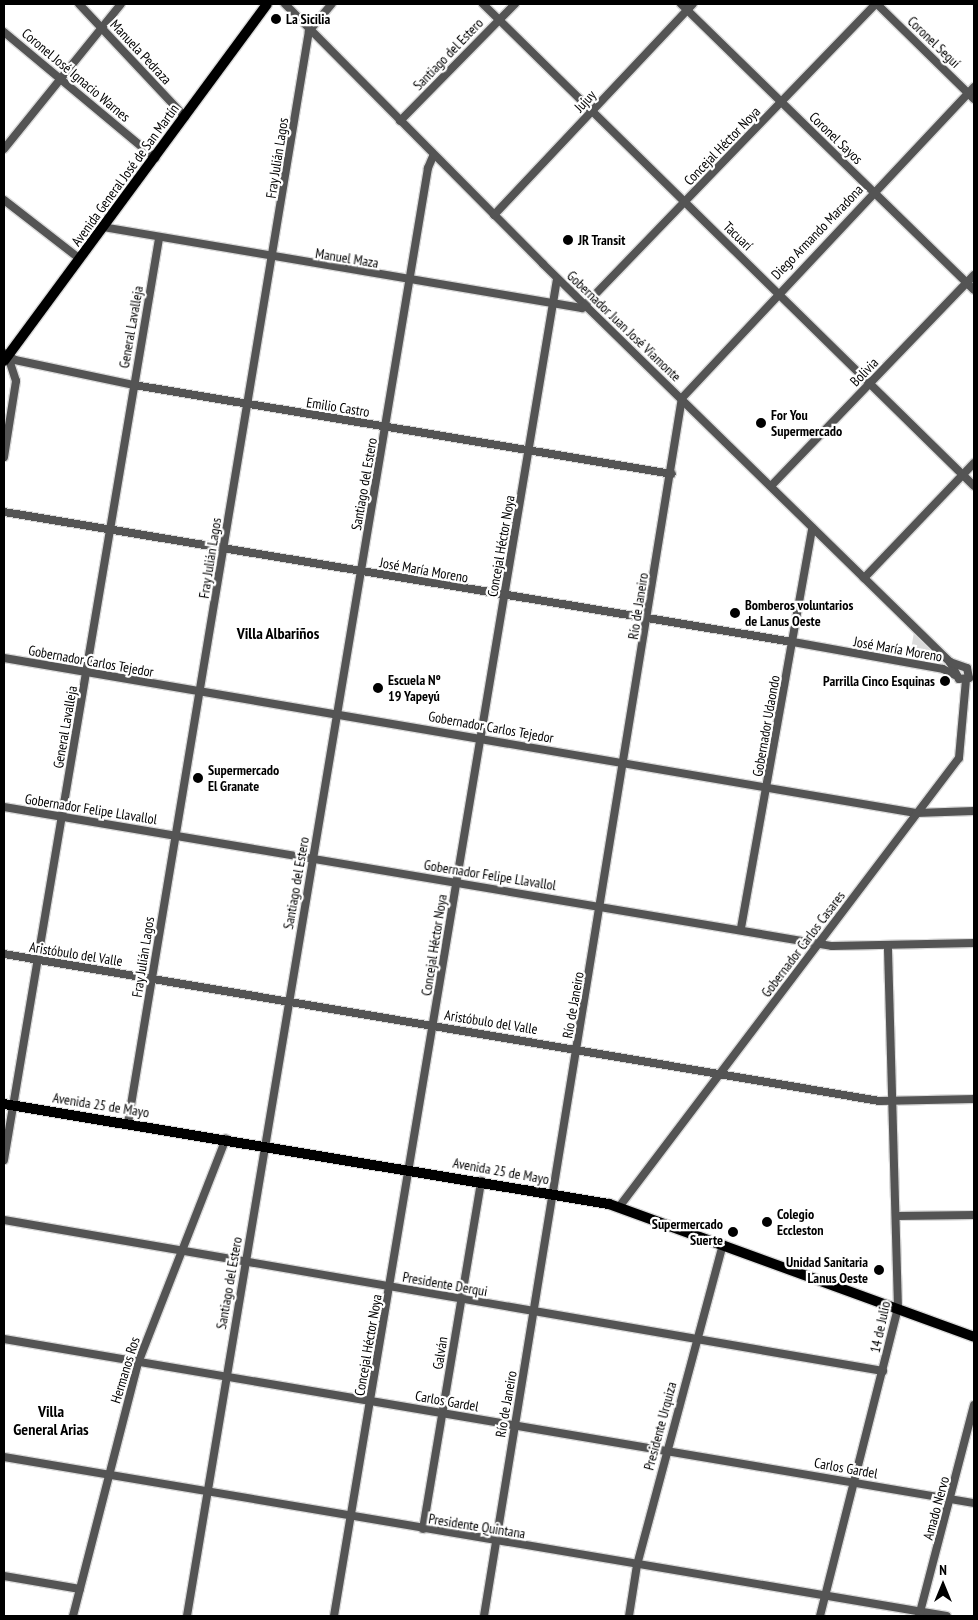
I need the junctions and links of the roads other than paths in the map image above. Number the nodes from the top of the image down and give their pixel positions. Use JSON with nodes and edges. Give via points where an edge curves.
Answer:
{"nodes":[{"id":1,"x":79,"y":4,"type":"edge"},
{"id":2,"x":121,"y":4,"type":"edge"},
{"id":3,"x":268,"y":4,"type":"edge"},
{"id":4,"x":285,"y":4,"type":"edge"},
{"id":5,"x":332,"y":4,"type":"edge"},
{"id":6,"x":483,"y":4,"type":"edge"},
{"id":7,"x":515,"y":4,"type":"edge"},
{"id":8,"x":681,"y":4,"type":"edge"},
{"id":9,"x":694,"y":4,"type":"edge"},
{"id":10,"x":876,"y":4,"type":"edge"},
{"id":11,"x":688,"y":10,"type":"junction"},
{"id":12,"x":499,"y":20,"type":"junction"},
{"id":13,"x":102,"y":28,"type":"junction"},
{"id":14,"x":309,"y":31,"type":"junction"},
{"id":15,"x":4,"y":32,"type":"edge"},
{"id":16,"x":60,"y":78,"type":"junction"},
{"id":17,"x":972,"y":93,"type":"edge"},
{"id":18,"x":781,"y":102,"type":"junction"},
{"id":19,"x":592,"y":110,"type":"junction"},
{"id":20,"x":185,"y":117,"type":"junction"},
{"id":21,"x":400,"y":121,"type":"junction"},
{"id":22,"x":4,"y":149,"type":"edge"},
{"id":23,"x":434,"y":156,"type":"junction"},
{"id":24,"x":155,"y":158,"type":"junction"},
{"id":25,"x":874,"y":191,"type":"junction"},
{"id":26,"x":4,"y":200,"type":"edge"},
{"id":27,"x":686,"y":202,"type":"junction"},
{"id":28,"x":494,"y":215,"type":"junction"},
{"id":29,"x":103,"y":227,"type":"junction"},
{"id":30,"x":159,"y":239,"type":"junction"},
{"id":31,"x":273,"y":258,"type":"junction"},
{"id":32,"x":80,"y":259,"type":"junction"},
{"id":33,"x":974,"y":275,"type":"edge"},
{"id":34,"x":557,"y":278,"type":"junction"},
{"id":35,"x":410,"y":281,"type":"junction"},
{"id":36,"x":967,"y":283,"type":"junction"},
{"id":37,"x":974,"y":290,"type":"edge"},
{"id":38,"x":778,"y":292,"type":"junction"},
{"id":39,"x":553,"y":304,"type":"junction"},
{"id":40,"x":587,"y":306,"type":"junction"},
{"id":41,"x":5,"y":356,"type":"edge"},
{"id":42,"x":870,"y":382,"type":"junction"},
{"id":43,"x":134,"y":385,"type":"junction"},
{"id":44,"x":682,"y":398,"type":"junction"},
{"id":45,"x":249,"y":405,"type":"junction"},
{"id":46,"x":386,"y":427,"type":"junction"},
{"id":47,"x":530,"y":451,"type":"junction"},
{"id":48,"x":4,"y":456,"type":"edge"},
{"id":49,"x":974,"y":463,"type":"edge"},
{"id":50,"x":672,"y":474,"type":"junction"},
{"id":51,"x":963,"y":475,"type":"junction"},
{"id":52,"x":772,"y":486,"type":"junction"},
{"id":53,"x":974,"y":486,"type":"edge"},
{"id":54,"x":4,"y":512,"type":"edge"},
{"id":55,"x":812,"y":528,"type":"junction"},
{"id":56,"x":110,"y":529,"type":"junction"},
{"id":57,"x":224,"y":550,"type":"junction"},
{"id":58,"x":361,"y":572,"type":"junction"},
{"id":59,"x":864,"y":578,"type":"junction"},
{"id":60,"x":504,"y":596,"type":"junction"},
{"id":61,"x":648,"y":619,"type":"junction"},
{"id":62,"x":792,"y":642,"type":"junction"},
{"id":63,"x":4,"y":658,"type":"edge"},
{"id":64,"x":974,"y":661,"type":"edge"},
{"id":65,"x":950,"y":662,"type":"junction"},
{"id":66,"x":966,"y":667,"type":"junction"},
{"id":67,"x":87,"y":672,"type":"junction"},
{"id":68,"x":957,"y":675,"type":"junction"},
{"id":69,"x":970,"y":679,"type":"edge"},
{"id":70,"x":201,"y":692,"type":"junction"},
{"id":71,"x":337,"y":714,"type":"junction"},
{"id":72,"x":480,"y":738,"type":"junction"},
{"id":73,"x":626,"y":763,"type":"junction"},
{"id":74,"x":768,"y":787,"type":"junction"},
{"id":75,"x":4,"y":807,"type":"edge"},
{"id":76,"x":974,"y":811,"type":"edge"},
{"id":77,"x":916,"y":813,"type":"junction"},
{"id":78,"x":62,"y":816,"type":"junction"},
{"id":79,"x":176,"y":836,"type":"junction"},
{"id":80,"x":312,"y":859,"type":"junction"},
{"id":81,"x":457,"y":882,"type":"junction"},
{"id":82,"x":602,"y":905,"type":"junction"},
{"id":83,"x":741,"y":928,"type":"junction"},
{"id":84,"x":821,"y":943,"type":"junction"},
{"id":85,"x":974,"y":943,"type":"edge"},
{"id":86,"x":888,"y":946,"type":"junction"},
{"id":87,"x":4,"y":954,"type":"edge"},
{"id":88,"x":38,"y":960,"type":"junction"},
{"id":89,"x":152,"y":979,"type":"junction"},
{"id":90,"x":288,"y":1002,"type":"junction"},
{"id":91,"x":434,"y":1026,"type":"junction"},
{"id":92,"x":578,"y":1050,"type":"junction"},
{"id":93,"x":721,"y":1074,"type":"junction"},
{"id":94,"x":974,"y":1099,"type":"edge"},
{"id":95,"x":894,"y":1102,"type":"junction"},
{"id":96,"x":8,"y":1104,"type":"edge"},
{"id":97,"x":128,"y":1123,"type":"junction"},
{"id":98,"x":226,"y":1139,"type":"junction"},
{"id":99,"x":265,"y":1146,"type":"junction"},
{"id":100,"x":4,"y":1160,"type":"edge"},
{"id":101,"x":411,"y":1169,"type":"junction"},
{"id":102,"x":481,"y":1182,"type":"junction"},
{"id":103,"x":554,"y":1195,"type":"junction"},
{"id":104,"x":619,"y":1207,"type":"junction"},
{"id":105,"x":974,"y":1214,"type":"edge"},
{"id":106,"x":897,"y":1216,"type":"junction"},
{"id":107,"x":4,"y":1220,"type":"edge"},
{"id":108,"x":723,"y":1244,"type":"junction"},
{"id":109,"x":181,"y":1251,"type":"junction"},
{"id":110,"x":245,"y":1262,"type":"junction"},
{"id":111,"x":390,"y":1287,"type":"junction"},
{"id":112,"x":461,"y":1300,"type":"junction"},
{"id":113,"x":898,"y":1308,"type":"junction"},
{"id":114,"x":535,"y":1312,"type":"junction"},
{"id":115,"x":974,"y":1337,"type":"edge"},
{"id":116,"x":4,"y":1339,"type":"edge"},
{"id":117,"x":696,"y":1340,"type":"junction"},
{"id":118,"x":138,"y":1363,"type":"junction"},
{"id":119,"x":883,"y":1371,"type":"junction"},
{"id":120,"x":225,"y":1378,"type":"junction"},
{"id":121,"x":371,"y":1401,"type":"junction"},
{"id":122,"x":974,"y":1405,"type":"edge"},
{"id":123,"x":443,"y":1413,"type":"junction"},
{"id":124,"x":514,"y":1425,"type":"junction"},
{"id":125,"x":667,"y":1451,"type":"junction"},
{"id":126,"x":4,"y":1457,"type":"edge"},
{"id":127,"x":108,"y":1475,"type":"junction"},
{"id":128,"x":854,"y":1482,"type":"junction"},
{"id":129,"x":208,"y":1492,"type":"junction"},
{"id":130,"x":951,"y":1499,"type":"junction"},
{"id":131,"x":974,"y":1503,"type":"edge"},
{"id":132,"x":350,"y":1517,"type":"junction"},
{"id":133,"x":423,"y":1529,"type":"junction"},
{"id":134,"x":496,"y":1542,"type":"junction"},
{"id":135,"x":637,"y":1565,"type":"junction"},
{"id":136,"x":4,"y":1576,"type":"edge"},
{"id":137,"x":80,"y":1589,"type":"junction"},
{"id":138,"x":825,"y":1596,"type":"junction"},
{"id":139,"x":920,"y":1614,"type":"edge"},
{"id":140,"x":73,"y":1616,"type":"edge"},
{"id":141,"x":187,"y":1616,"type":"edge"},
{"id":142,"x":334,"y":1616,"type":"edge"},
{"id":143,"x":484,"y":1616,"type":"edge"},
{"id":144,"x":629,"y":1616,"type":"edge"},
{"id":145,"x":820,"y":1616,"type":"edge"},
{"id":146,"x":947,"y":1616,"type":"edge"}],
"edges":[{"from":1,"to":13,"type":"street","name":"Manuela Pedraza"},
{"from":2,"to":13,"type":"street"},
{"from":3,"to":20,"type":"main road","name":"Avenida General José de San Martín"},
{"from":4,"to":14,"type":"street","name":"Gobernador Juan José Viamonte"},
{"from":5,"to":14,"type":"street"},
{"from":6,"to":12,"type":"street","name":"Tacuarí"},
{"from":7,"to":12,"type":"street","name":"Santiago del Estero"},
{"from":8,"to":11,"type":"street","name":"Coronel Sayos"},
{"from":9,"to":11,"type":"street","name":"Jujuy"},
{"from":10,"to":17,"type":"street","name":"Coronel Seguí"},
{"from":10,"to":18,"type":"street","name":"Concejal Héctor Noya"},
{"from":11,"to":18,"type":"street","name":"Coronel Sayos"},
{"from":11,"to":19,"type":"street","name":"Jujuy"},
{"from":12,"to":19,"type":"street","name":"Tacuarí"},
{"from":12,"to":21,"type":"street","name":"Santiago del Estero"},
{"from":13,"to":16,"type":"street"},
{"from":13,"to":20,"type":"street","name":"Manuela Pedraza"},
{"from":14,"to":21,"type":"street","name":"Gobernador Juan José Viamonte"},
{"from":14,"to":31,"type":"street","name":"Fray Julián Lagos"},
{"from":15,"to":16,"type":"street","name":"Coronel José Ignacio Warnes"},
{"from":16,"to":22,"type":"street"},
{"from":16,"to":24,"type":"street","name":"Coronel José Ignacio Warnes"},
{"from":17,"to":25,"type":"street","name":"Diego Armando Maradona"},
{"from":18,"to":25,"type":"street","name":"Coronel Sayos"},
{"from":18,"to":27,"type":"street","name":"Concejal Héctor Noya"},
{"from":19,"to":27,"type":"street","name":"Tacuarí"},
{"from":19,"to":28,"type":"street","name":"Jujuy"},
{"from":20,"to":24,"type":"main road","name":"Avenida General José de San Martín"},
{"from":21,"to":23,"type":"street","name":"Gobernador Juan José Viamonte"},
{"from":23,"to":28,"type":"street","name":"Gobernador Juan José Viamonte"},
{"from":23,"to":35,"type":"street","name":"Santiago del Estero","via":[[428,168]]},
{"from":24,"to":29,"type":"main road","name":"Avenida General José de San Martín"},
{"from":25,"to":36,"type":"street","name":"Coronel Sayos"},
{"from":25,"to":38,"type":"street","name":"Diego Armando Maradona"},
{"from":26,"to":32,"type":"street"},
{"from":27,"to":38,"type":"street","name":"Tacuarí"},
{"from":27,"to":40,"type":"street","name":"Concejal Héctor Noya"},
{"from":28,"to":34,"type":"street","name":"Gobernador Juan José Viamonte"},
{"from":29,"to":30,"type":"street","name":"Manuel Maza"},
{"from":29,"to":32,"type":"main road","name":"Avenida General José de San Martín"},
{"from":30,"to":31,"type":"street","name":"Manuel Maza"},
{"from":30,"to":43,"type":"street","name":"General Lavalleja"},
{"from":31,"to":35,"type":"street","name":"Manuel Maza"},
{"from":31,"to":45,"type":"street","name":"Fray Julián Lagos"},
{"from":32,"to":41,"type":"main road","name":"Avenida General José de San Martín"},
{"from":33,"to":36,"type":"street","name":"Bolivia"},
{"from":34,"to":39,"type":"street","name":"Concejal Héctor Noya"},
{"from":34,"to":40,"type":"street","name":"Gobernador Juan José Viamonte"},
{"from":35,"to":39,"type":"street","name":"Manuel Maza"},
{"from":35,"to":46,"type":"street","name":"Santiago del Estero"},
{"from":36,"to":37,"type":"street","name":"Coronel Sayos"},
{"from":36,"to":42,"type":"street","name":"Bolivia"},
{"from":38,"to":42,"type":"street","name":"Tacuarí"},
{"from":38,"to":44,"type":"street","name":"Diego Armando Maradona"},
{"from":39,"to":40,"type":"street","name":"Manuel Maza"},
{"from":39,"to":47,"type":"street","name":"Concejal Héctor Noya"},
{"from":40,"to":44,"type":"street","name":"Gobernador Juan José Viamonte"},
{"from":41,"to":43,"type":"street","name":"Emilio Castro"},
{"from":41,"to":48,"type":"street","via":[[16,381]]},
{"from":42,"to":51,"type":"street","name":"Tacuarí"},
{"from":42,"to":52,"type":"street","name":"Bolivia"},
{"from":43,"to":45,"type":"street","name":"Emilio Castro"},
{"from":43,"to":56,"type":"street","name":"General Lavalleja"},
{"from":44,"to":50,"type":"street","name":"Río de Janeiro"},
{"from":44,"to":52,"type":"street","name":"Gobernador Juan José Viamonte"},
{"from":45,"to":46,"type":"street","name":"Emilio Castro"},
{"from":45,"to":57,"type":"street","name":"Fray Julián Lagos"},
{"from":46,"to":47,"type":"street","name":"Emilio Castro"},
{"from":46,"to":58,"type":"street","name":"Santiago del Estero"},
{"from":47,"to":50,"type":"street","name":"Emilio Castro"},
{"from":47,"to":60,"type":"street","name":"Concejal Héctor Noya"},
{"from":49,"to":51,"type":"street"},
{"from":50,"to":61,"type":"street","name":"Río de Janeiro"},
{"from":51,"to":53,"type":"street","name":"Tacuarí"},
{"from":51,"to":59,"type":"street"},
{"from":52,"to":55,"type":"street","name":"Gobernador Juan José Viamonte"},
{"from":54,"to":56,"type":"street","name":"José María Moreno"},
{"from":55,"to":59,"type":"street","name":"Gobernador Juan José Viamonte"},
{"from":55,"to":62,"type":"street","name":"Gobernador Udaondo"},
{"from":56,"to":57,"type":"street","name":"José María Moreno"},
{"from":56,"to":67,"type":"street","name":"General Lavalleja"},
{"from":57,"to":58,"type":"street","name":"José María Moreno"},
{"from":57,"to":70,"type":"street","name":"Fray Julián Lagos"},
{"from":58,"to":60,"type":"street","name":"José María Moreno"},
{"from":58,"to":71,"type":"street","name":"Santiago del Estero"},
{"from":59,"to":65,"type":"street","name":"Gobernador Juan José Viamonte"},
{"from":60,"to":61,"type":"street","name":"José María Moreno"},
{"from":60,"to":72,"type":"street","name":"Concejal Héctor Noya"},
{"from":61,"to":62,"type":"street","name":"José María Moreno"},
{"from":61,"to":73,"type":"street","name":"Río de Janeiro"},
{"from":62,"to":68,"type":"street","name":"José María Moreno","via":[[943,669]]},
{"from":62,"to":74,"type":"street","name":"Gobernador Udaondo"},
{"from":63,"to":67,"type":"street","name":"Gobernador Carlos Tejedor"},
{"from":64,"to":66,"type":"street"},
{"from":65,"to":66,"type":"street","name":"Gobernador Juan José Viamonte"},
{"from":65,"to":68,"type":"street","name":"Gobernador Juan José Viamonte"},
{"from":66,"to":68,"type":"street"},
{"from":66,"to":69,"type":"street","name":"Gobernador Carlos Casares"},
{"from":67,"to":70,"type":"street","name":"Gobernador Carlos Tejedor"},
{"from":67,"to":78,"type":"street","name":"General Lavalleja"},
{"from":68,"to":69,"type":"street","name":"José María Moreno"},
{"from":69,"to":77,"type":"street","name":"Gobernador Carlos Casares","via":[[959,758]]},
{"from":70,"to":71,"type":"street","name":"Gobernador Carlos Tejedor"},
{"from":70,"to":79,"type":"street","name":"Fray Julián Lagos"},
{"from":71,"to":72,"type":"street","name":"Gobernador Carlos Tejedor"},
{"from":71,"to":80,"type":"street","name":"Santiago del Estero"},
{"from":72,"to":73,"type":"street","name":"Gobernador Carlos Tejedor"},
{"from":72,"to":81,"type":"street","name":"Concejal Héctor Noya"},
{"from":73,"to":74,"type":"street","name":"Gobernador Carlos Tejedor"},
{"from":73,"to":82,"type":"street","name":"Río de Janeiro"},
{"from":74,"to":77,"type":"street","name":"Gobernador Carlos Tejedor"},
{"from":74,"to":83,"type":"street","name":"Gobernador Udaondo"},
{"from":75,"to":78,"type":"street","name":"Gobernador Felipe Llavallol"},
{"from":76,"to":77,"type":"street","name":"Gobernador Carlos Tejedor"},
{"from":77,"to":84,"type":"street","name":"Gobernador Carlos Casares"},
{"from":78,"to":79,"type":"street","name":"Gobernador Felipe Llavallol"},
{"from":78,"to":88,"type":"street","name":"General Lavalleja"},
{"from":79,"to":80,"type":"street","name":"Gobernador Felipe Llavallol"},
{"from":79,"to":89,"type":"street","name":"Fray Julián Lagos"},
{"from":80,"to":81,"type":"street","name":"Gobernador Felipe Llavallol"},
{"from":80,"to":90,"type":"street","name":"Santiago del Estero"},
{"from":81,"to":82,"type":"street","name":"Gobernador Felipe Llavallol"},
{"from":81,"to":91,"type":"street","name":"Concejal Héctor Noya"},
{"from":82,"to":83,"type":"street","name":"Gobernador Felipe Llavallol"},
{"from":82,"to":92,"type":"street","name":"Río de Janeiro"},
{"from":83,"to":84,"type":"street","name":"Gobernador Felipe Llavallol"},
{"from":84,"to":86,"type":"street","name":"Gobernador Felipe Llavallol"},
{"from":84,"to":93,"type":"street","name":"Gobernador Carlos Casares"},
{"from":85,"to":86,"type":"street","name":"Gobernador Felipe Llavallol"},
{"from":86,"to":95,"type":"street","name":"14 de Julio"},
{"from":87,"to":88,"type":"street","name":"Aristóbulo del Valle"},
{"from":88,"to":89,"type":"street","name":"Aristóbulo del Valle"},
{"from":88,"to":96,"type":"street","name":"General Lavalleja"},
{"from":89,"to":90,"type":"street","name":"Aristóbulo del Valle"},
{"from":89,"to":97,"type":"street","name":"Fray Julián Lagos"},
{"from":90,"to":91,"type":"street","name":"Aristóbulo del Valle"},
{"from":90,"to":99,"type":"street","name":"Santiago del Estero"},
{"from":91,"to":92,"type":"street","name":"Aristóbulo del Valle"},
{"from":91,"to":101,"type":"street","name":"Concejal Héctor Noya"},
{"from":92,"to":93,"type":"street","name":"Aristóbulo del Valle"},
{"from":92,"to":103,"type":"street","name":"Río de Janeiro"},
{"from":93,"to":95,"type":"street","name":"Aristóbulo del Valle"},
{"from":93,"to":104,"type":"street","name":"Gobernador Carlos Casares"},
{"from":94,"to":95,"type":"street","name":"Aristóbulo del Valle"},
{"from":95,"to":106,"type":"street","name":"14 de Julio"},
{"from":96,"to":97,"type":"main road","name":"Avenida 25 de Mayo"},
{"from":96,"to":100,"type":"street","name":"General Lavalleja"},
{"from":97,"to":98,"type":"main road","name":"Avenida 25 de Mayo"},
{"from":98,"to":99,"type":"main road","name":"Avenida 25 de Mayo"},
{"from":98,"to":109,"type":"street","name":"Hermanos Ros"},
{"from":99,"to":101,"type":"main road","name":"Avenida 25 de Mayo"},
{"from":99,"to":110,"type":"street","name":"Santiago del Estero"},
{"from":101,"to":102,"type":"main road","name":"Avenida 25 de Mayo"},
{"from":101,"to":111,"type":"street","name":"Concejal Héctor Noya"},
{"from":102,"to":103,"type":"main road","name":"Avenida 25 de Mayo"},
{"from":102,"to":112,"type":"street","name":"Galván"},
{"from":103,"to":104,"type":"main road","name":"Avenida 25 de Mayo"},
{"from":103,"to":114,"type":"street","name":"Río de Janeiro"},
{"from":104,"to":108,"type":"main road","name":"Avenida 25 de Mayo"},
{"from":105,"to":106,"type":"street"},
{"from":106,"to":113,"type":"street","name":"14 de Julio"},
{"from":107,"to":109,"type":"street","name":"Presidente Derqui"},
{"from":108,"to":113,"type":"main road","name":"Avenida 25 de Mayo"},
{"from":108,"to":117,"type":"street","name":"Presidente Urquiza"},
{"from":109,"to":110,"type":"street","name":"Presidente Derqui"},
{"from":109,"to":118,"type":"street","name":"Hermanos Ros"},
{"from":110,"to":111,"type":"street","name":"Presidente Derqui"},
{"from":110,"to":120,"type":"street","name":"Santiago del Estero"},
{"from":111,"to":112,"type":"street","name":"Presidente Derqui"},
{"from":111,"to":121,"type":"street","name":"Concejal Héctor Noya"},
{"from":112,"to":114,"type":"street","name":"Presidente Derqui"},
{"from":112,"to":123,"type":"street","name":"Galván"},
{"from":113,"to":115,"type":"main road","name":"Avenida 25 de Mayo"},
{"from":113,"to":119,"type":"street","name":"14 de Julio"},
{"from":114,"to":117,"type":"street","name":"Presidente Derqui"},
{"from":114,"to":124,"type":"street","name":"Río de Janeiro"},
{"from":116,"to":118,"type":"street","name":"Carlos Gardel"},
{"from":117,"to":119,"type":"street","name":"Presidente Derqui"},
{"from":117,"to":125,"type":"street","name":"Presidente Urquiza"},
{"from":118,"to":120,"type":"street","name":"Carlos Gardel"},
{"from":118,"to":127,"type":"street","name":"Hermanos Ros"},
{"from":119,"to":128,"type":"street","name":"14 de Julio"},
{"from":120,"to":121,"type":"street","name":"Carlos Gardel"},
{"from":120,"to":129,"type":"street","name":"Santiago del Estero"},
{"from":121,"to":123,"type":"street","name":"Carlos Gardel"},
{"from":121,"to":132,"type":"street","name":"Concejal Héctor Noya"},
{"from":122,"to":130,"type":"street","name":"Amado Nervo"},
{"from":123,"to":124,"type":"street","name":"Carlos Gardel"},
{"from":123,"to":133,"type":"street","name":"Galván"},
{"from":124,"to":125,"type":"street","name":"Carlos Gardel"},
{"from":124,"to":134,"type":"street","name":"Río de Janeiro"},
{"from":125,"to":128,"type":"street","name":"Carlos Gardel"},
{"from":125,"to":135,"type":"street","name":"Presidente Urquiza"},
{"from":126,"to":127,"type":"street","name":"Presidente Quintana"},
{"from":127,"to":129,"type":"street","name":"Presidente Quintana"},
{"from":127,"to":137,"type":"street","name":"Hermanos Ros"},
{"from":128,"to":130,"type":"street","name":"Carlos Gardel"},
{"from":128,"to":138,"type":"street","name":"14 de Julio"},
{"from":129,"to":132,"type":"street","name":"Presidente Quintana"},
{"from":129,"to":141,"type":"street","name":"Santiago del Estero"},
{"from":130,"to":131,"type":"street","name":"Carlos Gardel"},
{"from":130,"to":139,"type":"street","name":"Amado Nervo"},
{"from":132,"to":133,"type":"street","name":"Presidente Quintana"},
{"from":132,"to":142,"type":"street","name":"Concejal Héctor Noya"},
{"from":133,"to":134,"type":"street","name":"Presidente Quintana"},
{"from":134,"to":135,"type":"street","name":"Presidente Quintana"},
{"from":134,"to":143,"type":"street","name":"Río de Janeiro"},
{"from":135,"to":138,"type":"street","name":"Presidente Quintana"},
{"from":135,"to":144,"type":"street","name":"Presidente Urquiza"},
{"from":136,"to":137,"type":"street"},
{"from":137,"to":140,"type":"street","name":"Hermanos Ros"},
{"from":138,"to":139,"type":"street","name":"Presidente Quintana"},
{"from":138,"to":145,"type":"street","name":"14 de Julio"},
{"from":139,"to":146,"type":"street","name":"Presidente Quintana"}]}
